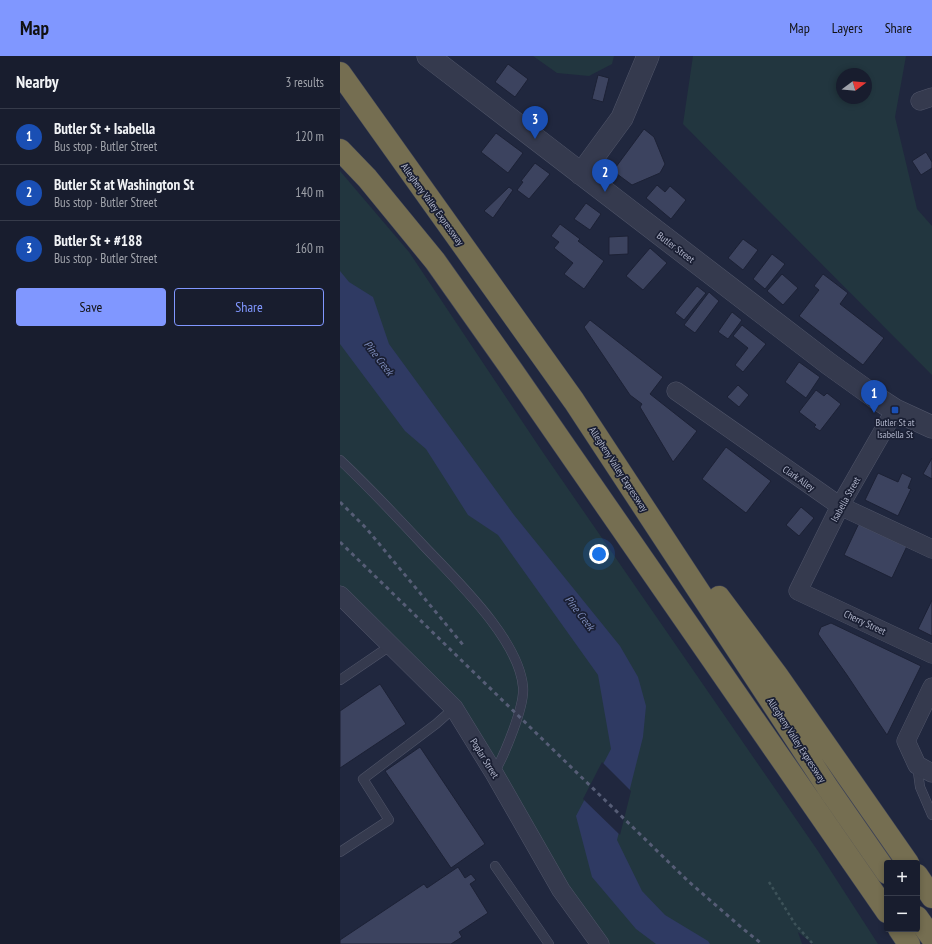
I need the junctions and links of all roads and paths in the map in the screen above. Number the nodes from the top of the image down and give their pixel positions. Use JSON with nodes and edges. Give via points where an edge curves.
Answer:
{"nodes":[{"id":1,"x":428,"y":56,"type":"edge"},
{"id":2,"x":637,"y":56,"type":"edge"},
{"id":3,"x":648,"y":56,"type":"edge"},
{"id":4,"x":342,"y":76,"type":"edge"},
{"id":5,"x":639,"y":79,"type":"junction"},
{"id":6,"x":340,"y":150,"type":"edge"},
{"id":7,"x":581,"y":174,"type":"junction"},
{"id":8,"x":676,"y":391,"type":"dead end"},
{"id":9,"x":574,"y":401,"type":"junction"},
{"id":10,"x":895,"y":410,"type":"junction"},
{"id":11,"x":932,"y":427,"type":"edge"},
{"id":12,"x":340,"y":460,"type":"edge"},
{"id":13,"x":840,"y":506,"type":"junction"},
{"id":14,"x":932,"y":549,"type":"edge"},
{"id":15,"x":798,"y":590,"type":"joint"},
{"id":16,"x":340,"y":595,"type":"edge"},
{"id":17,"x":390,"y":646,"type":"junction"},
{"id":18,"x":932,"y":654,"type":"edge"},
{"id":19,"x":340,"y":680,"type":"edge"},
{"id":20,"x":932,"y":687,"type":"edge"},
{"id":21,"x":454,"y":708,"type":"junction"},
{"id":22,"x":924,"y":769,"type":"edge"},
{"id":23,"x":494,"y":773,"type":"junction"},
{"id":24,"x":932,"y":815,"type":"edge"},
{"id":25,"x":340,"y":852,"type":"edge"},
{"id":26,"x":906,"y":860,"type":"edge"},
{"id":27,"x":495,"y":866,"type":"dead end"},
{"id":28,"x":884,"y":869,"type":"edge"},
{"id":29,"x":920,"y":879,"type":"edge"},
{"id":30,"x":769,"y":882,"type":"dead end"},
{"id":31,"x":932,"y":896,"type":"edge"},
{"id":32,"x":884,"y":908,"type":"edge"},
{"id":33,"x":920,"y":921,"type":"edge"},
{"id":34,"x":901,"y":932,"type":"edge"},
{"id":35,"x":932,"y":938,"type":"edge"},
{"id":36,"x":549,"y":944,"type":"edge"},
{"id":37,"x":600,"y":944,"type":"edge"},
{"id":38,"x":813,"y":944,"type":"edge"},
{"id":39,"x":909,"y":944,"type":"edge"}],
"edges":[{"from":1,"to":7,"type":"street","name":"Butler Street"},
{"from":2,"to":5,"type":"street"},
{"from":3,"to":5,"type":"street"},
{"from":4,"to":9,"type":"highway","name":"Allegheny Valley Expressway"},
{"from":5,"to":7,"type":"street","via":[[622,118]]},
{"from":6,"to":32,"type":"highway","via":[[367,178],[435,261]]},
{"from":7,"to":10,"type":"street","name":"Butler Street","via":[[829,364]]},
{"from":8,"to":13,"type":"street","name":"Clark Alley"},
{"from":9,"to":26,"type":"highway","via":[[777,675]]},
{"from":9,"to":28,"type":"highway","name":"Allegheny Valley Expressway","via":[[828,788]]},
{"from":10,"to":11,"type":"street","name":"Butler Street"},
{"from":10,"to":13,"type":"street","name":"Isabella Street"},
{"from":12,"to":23,"type":"lane","via":[[478,603],[506,642],[519,668],[523,687],[521,702],[510,739]]},
{"from":13,"to":14,"type":"street","name":"Clark Alley"},
{"from":13,"to":15,"type":"street","name":"Isabella Street"},
{"from":15,"to":18,"type":"street","name":"Cherry Street"},
{"from":16,"to":17,"type":"street","name":"Poplar Street"},
{"from":17,"to":19,"type":"lane"},
{"from":17,"to":21,"type":"street","name":"Poplar Street"},
{"from":20,"to":22,"type":"street","via":[[906,742]]},
{"from":21,"to":23,"type":"street","name":"Poplar Street"},
{"from":21,"to":25,"type":"lane","via":[[363,779],[389,820]]},
{"from":22,"to":24,"type":"lane","via":[[920,787]]},
{"from":23,"to":37,"type":"street","name":"Poplar Street","via":[[561,890]]},
{"from":27,"to":36,"type":"lane"},
{"from":29,"to":31,"type":"highway"},
{"from":30,"to":38,"type":"path","via":[[795,924]]},
{"from":33,"to":35,"type":"highway"},
{"from":34,"to":39,"type":"highway"}]}
